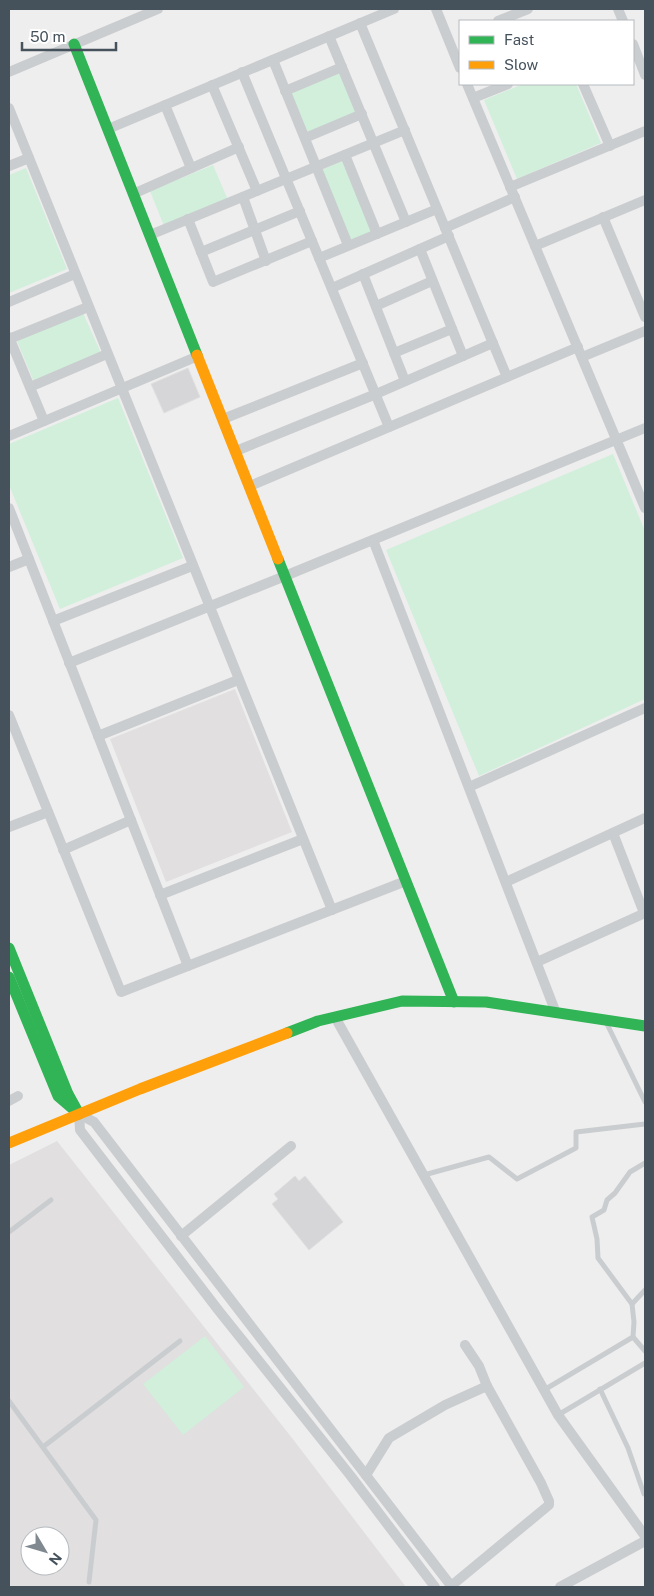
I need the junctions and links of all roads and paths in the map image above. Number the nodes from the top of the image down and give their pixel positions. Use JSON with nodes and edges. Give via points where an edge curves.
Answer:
{"nodes":[{"id":1,"x":158,"y":9,"type":"edge"},
{"id":2,"x":394,"y":9,"type":"edge"},
{"id":3,"x":436,"y":9,"type":"edge"},
{"id":4,"x":528,"y":9,"type":"edge"},
{"id":5,"x":143,"y":12,"type":"edge"},
{"id":6,"x":509,"y":12,"type":"edge"},
{"id":7,"x":499,"y":20,"type":"edge"},
{"id":8,"x":360,"y":23,"type":"junction"},
{"id":9,"x":329,"y":36,"type":"junction"},
{"id":10,"x":459,"y":37,"type":"edge"},
{"id":11,"x":449,"y":42,"type":"junction"},
{"id":12,"x":74,"y":44,"type":"junction"},
{"id":13,"x":634,"y":47,"type":"edge"},
{"id":14,"x":273,"y":60,"type":"junction"},
{"id":15,"x":459,"y":66,"type":"edge"},
{"id":16,"x":342,"y":67,"type":"junction"},
{"id":17,"x":9,"y":72,"type":"edge"},
{"id":18,"x":242,"y":72,"type":"junction"},
{"id":19,"x":645,"y":75,"type":"edge"},
{"id":20,"x":212,"y":85,"type":"junction"},
{"id":21,"x":467,"y":85,"type":"edge"},
{"id":22,"x":506,"y":85,"type":"edge"},
{"id":23,"x":583,"y":85,"type":"edge"},
{"id":24,"x":286,"y":91,"type":"junction"},
{"id":25,"x":473,"y":98,"type":"junction"},
{"id":26,"x":164,"y":105,"type":"junction"},
{"id":27,"x":9,"y":108,"type":"edge"},
{"id":28,"x":362,"y":114,"type":"junction"},
{"id":29,"x":108,"y":129,"type":"junction"},
{"id":30,"x":405,"y":130,"type":"junction"},
{"id":31,"x":645,"y":131,"type":"edge"},
{"id":32,"x":305,"y":138,"type":"junction"},
{"id":33,"x":374,"y":143,"type":"junction"},
{"id":34,"x":610,"y":146,"type":"junction"},
{"id":35,"x":239,"y":147,"type":"junction"},
{"id":36,"x":345,"y":155,"type":"junction"},
{"id":37,"x":29,"y":158,"type":"junction"},
{"id":38,"x":9,"y":166,"type":"edge"},
{"id":39,"x":316,"y":167,"type":"junction"},
{"id":40,"x":191,"y":168,"type":"junction"},
{"id":41,"x":286,"y":179,"type":"junction"},
{"id":42,"x":258,"y":191,"type":"junction"},
{"id":43,"x":512,"y":192,"type":"junction"},
{"id":44,"x":134,"y":194,"type":"junction"},
{"id":45,"x":243,"y":197,"type":"junction"},
{"id":46,"x":645,"y":200,"type":"edge"},
{"id":47,"x":438,"y":209,"type":"junction"},
{"id":48,"x":300,"y":211,"type":"junction"},
{"id":49,"x":603,"y":217,"type":"junction"},
{"id":50,"x":188,"y":219,"type":"junction"},
{"id":51,"x":406,"y":222,"type":"junction"},
{"id":52,"x":256,"y":230,"type":"junction"},
{"id":53,"x":447,"y":232,"type":"junction"},
{"id":54,"x":377,"y":234,"type":"junction"},
{"id":55,"x":150,"y":235,"type":"junction"},
{"id":56,"x":312,"y":241,"type":"junction"},
{"id":57,"x":348,"y":245,"type":"junction"},
{"id":58,"x":535,"y":246,"type":"junction"},
{"id":59,"x":420,"y":249,"type":"junction"},
{"id":60,"x":201,"y":252,"type":"junction"},
{"id":61,"x":319,"y":258,"type":"junction"},
{"id":62,"x":266,"y":261,"type":"junction"},
{"id":63,"x":75,"y":274,"type":"junction"},
{"id":64,"x":363,"y":274,"type":"junction"},
{"id":65,"x":432,"y":280,"type":"junction"},
{"id":66,"x":332,"y":288,"type":"junction"},
{"id":67,"x":9,"y":302,"type":"edge"},
{"id":68,"x":88,"y":306,"type":"junction"},
{"id":69,"x":376,"y":306,"type":"junction"},
{"id":70,"x":645,"y":317,"type":"edge"},
{"id":71,"x":452,"y":329,"type":"junction"},
{"id":72,"x":645,"y":331,"type":"edge"},
{"id":73,"x":9,"y":338,"type":"edge"},
{"id":74,"x":493,"y":343,"type":"junction"},
{"id":75,"x":580,"y":352,"type":"junction"},
{"id":76,"x":394,"y":353,"type":"junction"},
{"id":77,"x":107,"y":354,"type":"junction"},
{"id":78,"x":198,"y":356,"type":"junction"},
{"id":79,"x":463,"y":356,"type":"junction"},
{"id":80,"x":363,"y":364,"type":"junction"},
{"id":81,"x":507,"y":377,"type":"junction"},
{"id":82,"x":404,"y":381,"type":"junction"},
{"id":83,"x":30,"y":387,"type":"junction"},
{"id":84,"x":121,"y":389,"type":"junction"},
{"id":85,"x":376,"y":394,"type":"junction"},
{"id":86,"x":223,"y":419,"type":"junction"},
{"id":87,"x":44,"y":421,"type":"junction"},
{"id":88,"x":9,"y":423,"type":"edge"},
{"id":89,"x":389,"y":427,"type":"junction"},
{"id":90,"x":645,"y":428,"type":"edge"},
{"id":91,"x":11,"y":435,"type":"edge"},
{"id":92,"x":616,"y":440,"type":"junction"},
{"id":93,"x":236,"y":451,"type":"junction"},
{"id":94,"x":250,"y":486,"type":"junction"},
{"id":95,"x":9,"y":508,"type":"edge"},
{"id":96,"x":645,"y":508,"type":"edge"},
{"id":97,"x":373,"y":540,"type":"junction"},
{"id":98,"x":29,"y":559,"type":"junction"},
{"id":99,"x":192,"y":566,"type":"junction"},
{"id":100,"x":9,"y":567,"type":"edge"},
{"id":101,"x":285,"y":576,"type":"junction"},
{"id":102,"x":208,"y":607,"type":"junction"},
{"id":103,"x":53,"y":621,"type":"junction"},
{"id":104,"x":69,"y":663,"type":"junction"},
{"id":105,"x":238,"y":680,"type":"junction"},
{"id":106,"x":645,"y":708,"type":"edge"},
{"id":107,"x":9,"y":715,"type":"edge"},
{"id":108,"x":98,"y":736,"type":"junction"},
{"id":109,"x":469,"y":787,"type":"junction"},
{"id":110,"x":48,"y":812,"type":"junction"},
{"id":111,"x":645,"y":818,"type":"edge"},
{"id":112,"x":131,"y":820,"type":"junction"},
{"id":113,"x":9,"y":827,"type":"edge"},
{"id":114,"x":613,"y":833,"type":"junction"},
{"id":115,"x":303,"y":839,"type":"junction"},
{"id":116,"x":64,"y":850,"type":"junction"},
{"id":117,"x":406,"y":881,"type":"junction"},
{"id":118,"x":506,"y":882,"type":"junction"},
{"id":119,"x":160,"y":895,"type":"junction"},
{"id":120,"x":332,"y":910,"type":"junction"},
{"id":121,"x":645,"y":913,"type":"edge"},
{"id":122,"x":9,"y":948,"type":"edge"},
{"id":123,"x":536,"y":962,"type":"junction"},
{"id":124,"x":188,"y":966,"type":"junction"},
{"id":125,"x":9,"y":977,"type":"edge"},
{"id":126,"x":454,"y":1002,"type":"junction"},
{"id":127,"x":556,"y":1013,"type":"junction"},
{"id":128,"x":335,"y":1017,"type":"junction"},
{"id":129,"x":605,"y":1020,"type":"junction"},
{"id":130,"x":645,"y":1026,"type":"edge"},
{"id":131,"x":645,"y":1102,"type":"edge"},
{"id":132,"x":79,"y":1114,"type":"junction"},
{"id":133,"x":645,"y":1124,"type":"edge"},
{"id":134,"x":9,"y":1143,"type":"edge"},
{"id":135,"x":291,"y":1146,"type":"dead end"},
{"id":136,"x":645,"y":1163,"type":"edge"},
{"id":137,"x":424,"y":1175,"type":"junction"},
{"id":138,"x":51,"y":1200,"type":"dead end"},
{"id":139,"x":9,"y":1232,"type":"edge"},
{"id":140,"x":181,"y":1236,"type":"junction"},
{"id":141,"x":645,"y":1290,"type":"edge"},
{"id":142,"x":632,"y":1304,"type":"junction"},
{"id":143,"x":633,"y":1337,"type":"junction"},
{"id":144,"x":180,"y":1341,"type":"dead end"},
{"id":145,"x":465,"y":1345,"type":"dead end"},
{"id":146,"x":645,"y":1352,"type":"edge"},
{"id":147,"x":645,"y":1362,"type":"edge"},
{"id":148,"x":487,"y":1386,"type":"junction"},
{"id":149,"x":544,"y":1390,"type":"junction"},
{"id":150,"x":600,"y":1390,"type":"junction"},
{"id":151,"x":9,"y":1401,"type":"edge"},
{"id":152,"x":558,"y":1415,"type":"junction"},
{"id":153,"x":43,"y":1447,"type":"junction"},
{"id":154,"x":366,"y":1474,"type":"junction"},
{"id":155,"x":644,"y":1494,"type":"dead end"},
{"id":156,"x":645,"y":1536,"type":"edge"},
{"id":157,"x":645,"y":1541,"type":"edge"},
{"id":158,"x":89,"y":1582,"type":"dead end"},
{"id":159,"x":435,"y":1587,"type":"edge"},
{"id":160,"x":451,"y":1587,"type":"edge"},
{"id":161,"x":560,"y":1587,"type":"edge"}],
"edges":[{"from":1,"to":5,"type":"street"},
{"from":2,"to":8,"type":"street"},
{"from":3,"to":11,"type":"street"},
{"from":4,"to":6,"type":"street"},
{"from":5,"to":12,"type":"street"},
{"from":6,"to":7,"type":"street"},
{"from":8,"to":9,"type":"street"},
{"from":8,"to":30,"type":"street"},
{"from":9,"to":14,"type":"street"},
{"from":9,"to":16,"type":"street"},
{"from":10,"to":11,"type":"street"},
{"from":11,"to":15,"type":"street"},
{"from":12,"to":17,"type":"street"},
{"from":12,"to":29,"type":"street"},
{"from":13,"to":19,"type":"street"},
{"from":14,"to":18,"type":"street"},
{"from":14,"to":24,"type":"street"},
{"from":16,"to":24,"type":"street"},
{"from":16,"to":28,"type":"street"},
{"from":18,"to":20,"type":"street"},
{"from":18,"to":41,"type":"street"},
{"from":20,"to":26,"type":"street"},
{"from":20,"to":35,"type":"street"},
{"from":21,"to":25,"type":"street"},
{"from":22,"to":25,"type":"street"},
{"from":23,"to":34,"type":"street"},
{"from":24,"to":32,"type":"street"},
{"from":25,"to":43,"type":"street"},
{"from":26,"to":29,"type":"street"},
{"from":26,"to":40,"type":"street"},
{"from":27,"to":37,"type":"street"},
{"from":28,"to":32,"type":"street"},
{"from":28,"to":33,"type":"street"},
{"from":29,"to":44,"type":"street"},
{"from":30,"to":33,"type":"street"},
{"from":30,"to":47,"type":"street"},
{"from":31,"to":34,"type":"street"},
{"from":32,"to":39,"type":"street"},
{"from":33,"to":36,"type":"street"},
{"from":33,"to":51,"type":"street"},
{"from":34,"to":43,"type":"street"},
{"from":35,"to":40,"type":"street"},
{"from":35,"to":42,"type":"street"},
{"from":36,"to":39,"type":"street"},
{"from":36,"to":54,"type":"street"},
{"from":37,"to":38,"type":"street"},
{"from":37,"to":63,"type":"street"},
{"from":39,"to":41,"type":"street"},
{"from":39,"to":57,"type":"street"},
{"from":40,"to":44,"type":"street"},
{"from":41,"to":42,"type":"street"},
{"from":41,"to":48,"type":"street"},
{"from":42,"to":45,"type":"street"},
{"from":43,"to":53,"type":"street"},
{"from":43,"to":58,"type":"street"},
{"from":44,"to":55,"type":"street"},
{"from":45,"to":50,"type":"street"},
{"from":45,"to":52,"type":"street"},
{"from":46,"to":49,"type":"street"},
{"from":47,"to":51,"type":"street"},
{"from":47,"to":53,"type":"street"},
{"from":48,"to":52,"type":"street"},
{"from":48,"to":56,"type":"street"},
{"from":49,"to":58,"type":"street"},
{"from":49,"to":70,"type":"street"},
{"from":50,"to":55,"type":"street"},
{"from":50,"to":60,"type":"street"},
{"from":51,"to":54,"type":"street"},
{"from":52,"to":60,"type":"street"},
{"from":52,"to":62,"type":"street"},
{"from":53,"to":59,"type":"street"},
{"from":53,"to":74,"type":"street"},
{"from":54,"to":57,"type":"street"},
{"from":55,"to":78,"type":"street"},
{"from":56,"to":61,"type":"street"},
{"from":56,"to":62,"type":"street"},
{"from":57,"to":61,"type":"street"},
{"from":58,"to":75,"type":"street"},
{"from":59,"to":64,"type":"street"},
{"from":59,"to":65,"type":"street"},
{"from":60,"to":62,"type":"street","via":[[213,282]]},
{"from":61,"to":66,"type":"street"},
{"from":63,"to":67,"type":"street"},
{"from":63,"to":68,"type":"street"},
{"from":64,"to":66,"type":"street"},
{"from":64,"to":69,"type":"street"},
{"from":65,"to":69,"type":"street"},
{"from":65,"to":71,"type":"street"},
{"from":66,"to":80,"type":"street"},
{"from":68,"to":73,"type":"street"},
{"from":68,"to":77,"type":"street"},
{"from":69,"to":76,"type":"street"},
{"from":71,"to":76,"type":"street"},
{"from":71,"to":79,"type":"street"},
{"from":72,"to":75,"type":"street"},
{"from":73,"to":83,"type":"street"},
{"from":74,"to":79,"type":"street"},
{"from":74,"to":81,"type":"street"},
{"from":75,"to":81,"type":"street"},
{"from":75,"to":92,"type":"street"},
{"from":76,"to":82,"type":"street"},
{"from":77,"to":83,"type":"street"},
{"from":77,"to":84,"type":"street"},
{"from":78,"to":84,"type":"street"},
{"from":78,"to":86,"type":"street"},
{"from":79,"to":82,"type":"street"},
{"from":80,"to":85,"type":"street"},
{"from":80,"to":86,"type":"street"},
{"from":81,"to":89,"type":"street"},
{"from":82,"to":85,"type":"street"},
{"from":83,"to":87,"type":"street"},
{"from":84,"to":87,"type":"street"},
{"from":84,"to":99,"type":"street"},
{"from":85,"to":89,"type":"street"},
{"from":85,"to":93,"type":"street"},
{"from":86,"to":93,"type":"street"},
{"from":87,"to":91,"type":"street"},
{"from":88,"to":91,"type":"street"},
{"from":89,"to":94,"type":"street"},
{"from":90,"to":92,"type":"street"},
{"from":92,"to":96,"type":"street"},
{"from":92,"to":97,"type":"street"},
{"from":93,"to":94,"type":"street"},
{"from":94,"to":101,"type":"street"},
{"from":95,"to":98,"type":"street"},
{"from":97,"to":101,"type":"street"},
{"from":97,"to":109,"type":"street"},
{"from":98,"to":100,"type":"street"},
{"from":98,"to":103,"type":"street"},
{"from":99,"to":102,"type":"street"},
{"from":99,"to":103,"type":"street"},
{"from":101,"to":102,"type":"street"},
{"from":101,"to":117,"type":"street"},
{"from":102,"to":104,"type":"street"},
{"from":102,"to":105,"type":"street"},
{"from":103,"to":104,"type":"street"},
{"from":104,"to":108,"type":"street"},
{"from":105,"to":108,"type":"street"},
{"from":105,"to":115,"type":"street"},
{"from":106,"to":109,"type":"street"},
{"from":107,"to":110,"type":"street"},
{"from":108,"to":112,"type":"street"},
{"from":109,"to":118,"type":"street"},
{"from":110,"to":113,"type":"street"},
{"from":110,"to":116,"type":"street"},
{"from":111,"to":114,"type":"street"},
{"from":112,"to":116,"type":"street"},
{"from":112,"to":119,"type":"street"},
{"from":114,"to":118,"type":"street"},
{"from":114,"to":121,"type":"street"},
{"from":115,"to":119,"type":"street"},
{"from":115,"to":120,"type":"street"},
{"from":116,"to":124,"type":"street","via":[[121,992]]},
{"from":117,"to":120,"type":"street"},
{"from":117,"to":126,"type":"street"},
{"from":118,"to":123,"type":"street"},
{"from":119,"to":124,"type":"street"},
{"from":120,"to":124,"type":"street"},
{"from":121,"to":123,"type":"street"},
{"from":122,"to":132,"type":"street"},
{"from":123,"to":127,"type":"street"},
{"from":125,"to":132,"type":"street","via":[[58,1096]]},
{"from":126,"to":127,"type":"street","via":[[486,1002]]},
{"from":126,"to":128,"type":"street","via":[[402,1001]]},
{"from":127,"to":129,"type":"street"},
{"from":128,"to":132,"type":"street"},
{"from":128,"to":137,"type":"street"},
{"from":129,"to":130,"type":"street"},
{"from":129,"to":131,"type":"lane"},
{"from":132,"to":134,"type":"street"},
{"from":132,"to":140,"type":"street","via":[[94,1122]]},
{"from":132,"to":159,"type":"street","via":[[80,1130],[86,1138]]},
{"from":133,"to":137,"type":"lane","via":[[576,1132],[576,1148],[517,1179],[489,1157]]},
{"from":135,"to":140,"type":"street"},
{"from":136,"to":142,"type":"lane","via":[[630,1172],[607,1200],[604,1210],[592,1217],[598,1258]]},
{"from":137,"to":149,"type":"street"},
{"from":138,"to":139,"type":"lane"},
{"from":140,"to":154,"type":"street"},
{"from":141,"to":142,"type":"lane"},
{"from":142,"to":143,"type":"lane"},
{"from":143,"to":146,"type":"lane"},
{"from":143,"to":149,"type":"lane"},
{"from":144,"to":153,"type":"lane"},
{"from":145,"to":148,"type":"street"},
{"from":147,"to":150,"type":"lane"},
{"from":148,"to":154,"type":"street","via":[[445,1405],[389,1438]]},
{"from":148,"to":160,"type":"street","via":[[549,1501]]},
{"from":149,"to":152,"type":"street"},
{"from":150,"to":152,"type":"lane"},
{"from":150,"to":155,"type":"lane","via":[[628,1448]]},
{"from":151,"to":153,"type":"lane"},
{"from":152,"to":156,"type":"street"},
{"from":153,"to":158,"type":"lane","via":[[96,1520]]},
{"from":154,"to":160,"type":"street"},
{"from":157,"to":161,"type":"street"}]}
